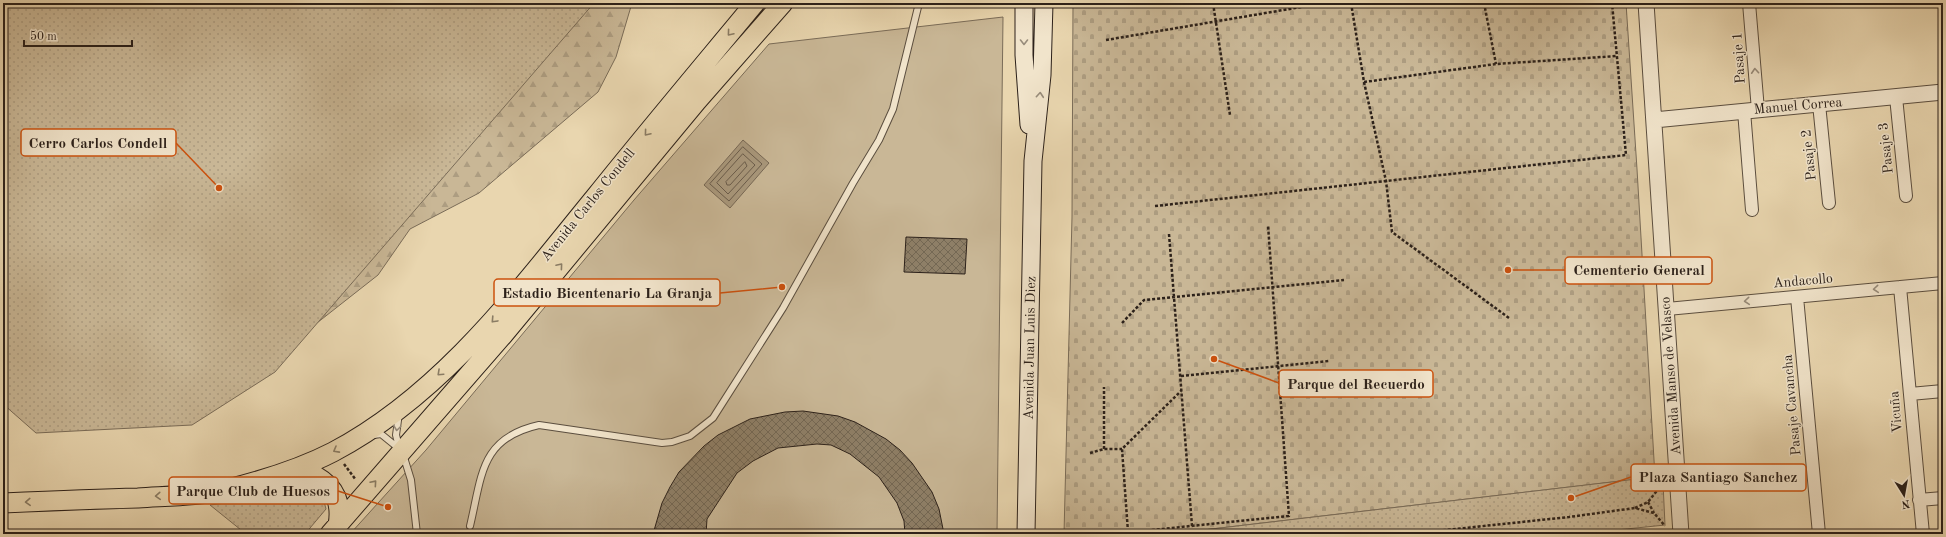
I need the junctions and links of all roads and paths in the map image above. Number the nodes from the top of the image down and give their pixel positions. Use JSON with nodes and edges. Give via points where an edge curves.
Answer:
{"nodes":[{"id":1,"x":755,"y":3,"type":"edge"},
{"id":2,"x":783,"y":3,"type":"edge"},
{"id":3,"x":919,"y":3,"type":"edge"},
{"id":4,"x":1024,"y":3,"type":"edge"},
{"id":5,"x":1044,"y":3,"type":"edge"},
{"id":6,"x":1213,"y":3,"type":"edge"},
{"id":7,"x":1325,"y":3,"type":"edge"},
{"id":8,"x":1351,"y":3,"type":"edge"},
{"id":9,"x":1484,"y":3,"type":"edge"},
{"id":10,"x":1612,"y":3,"type":"edge"},
{"id":11,"x":1646,"y":3,"type":"edge"},
{"id":12,"x":1749,"y":3,"type":"edge"},
{"id":13,"x":1217,"y":21,"type":"junction"},
{"id":14,"x":1106,"y":40,"type":"dead end"},
{"id":15,"x":1617,"y":56,"type":"junction"},
{"id":16,"x":1496,"y":64,"type":"junction"},
{"id":17,"x":1364,"y":82,"type":"junction"},
{"id":18,"x":1943,"y":92,"type":"edge"},
{"id":19,"x":1896,"y":97,"type":"junction"},
{"id":20,"x":1819,"y":104,"type":"junction"},
{"id":21,"x":1751,"y":111,"type":"junction"},
{"id":22,"x":1230,"y":114,"type":"dead end"},
{"id":23,"x":1654,"y":120,"type":"junction"},
{"id":24,"x":1033,"y":162,"type":"junction"},
{"id":25,"x":1386,"y":181,"type":"junction"},
{"id":26,"x":1906,"y":196,"type":"dead end"},
{"id":27,"x":1829,"y":203,"type":"dead end"},
{"id":28,"x":1155,"y":206,"type":"dead end"},
{"id":29,"x":1752,"y":210,"type":"dead end"},
{"id":30,"x":1268,"y":225,"type":"dead end"},
{"id":31,"x":1169,"y":234,"type":"dead end"},
{"id":32,"x":1344,"y":280,"type":"dead end"},
{"id":33,"x":1943,"y":283,"type":"edge"},
{"id":34,"x":1273,"y":286,"type":"junction"},
{"id":35,"x":1900,"y":287,"type":"junction"},
{"id":36,"x":1174,"y":296,"type":"junction"},
{"id":37,"x":1797,"y":297,"type":"junction"},
{"id":38,"x":1667,"y":309,"type":"junction"},
{"id":39,"x":1509,"y":318,"type":"dead end"},
{"id":40,"x":1122,"y":323,"type":"dead end"},
{"id":41,"x":1329,"y":360,"type":"dead end"},
{"id":42,"x":1279,"y":366,"type":"junction"},
{"id":43,"x":1180,"y":376,"type":"junction"},
{"id":44,"x":1104,"y":387,"type":"dead end"},
{"id":45,"x":1182,"y":391,"type":"junction"},
{"id":46,"x":1943,"y":391,"type":"edge"},
{"id":47,"x":1910,"y":394,"type":"junction"},
{"id":48,"x":400,"y":408,"type":"junction"},
{"id":49,"x":361,"y":436,"type":"junction"},
{"id":50,"x":400,"y":449,"type":"junction"},
{"id":51,"x":1104,"y":449,"type":"junction"},
{"id":52,"x":1122,"y":449,"type":"junction"},
{"id":53,"x":1090,"y":453,"type":"dead end"},
{"id":54,"x":297,"y":468,"type":"junction"},
{"id":55,"x":1677,"y":471,"type":"junction"},
{"id":56,"x":1943,"y":498,"type":"edge"},
{"id":57,"x":1919,"y":500,"type":"junction"},
{"id":58,"x":1648,"y":502,"type":"junction"},
{"id":59,"x":3,"y":504,"type":"edge"},
{"id":60,"x":1635,"y":508,"type":"junction"},
{"id":61,"x":1654,"y":513,"type":"junction"},
{"id":62,"x":470,"y":526,"type":"dead end"},
{"id":63,"x":1192,"y":526,"type":"junction"},
{"id":64,"x":1665,"y":529,"type":"dead end"},
{"id":65,"x":334,"y":530,"type":"edge"},
{"id":66,"x":1128,"y":532,"type":"junction"},
{"id":67,"x":417,"y":534,"type":"edge"},
{"id":68,"x":1026,"y":534,"type":"edge"},
{"id":69,"x":1112,"y":534,"type":"edge"},
{"id":70,"x":1408,"y":534,"type":"edge"},
{"id":71,"x":1681,"y":534,"type":"edge"},
{"id":72,"x":1819,"y":534,"type":"edge"},
{"id":73,"x":1923,"y":534,"type":"edge"}],
"edges":[{"from":1,"to":48,"type":"main road","name":"Avenida Carlos Condell","one_way":true,"via":[[504,309],[434,379]]},
{"from":50,"to":2,"type":"main road","name":"Avenida Carlos Condell","one_way":true,"via":[[463,382],[697,101]]},
{"from":3,"to":62,"type":"lane","via":[[893,109],[879,140],[782,308],[713,418],[690,436],[662,443],[539,425],[520,430],[502,441],[487,458]]},
{"from":4,"to":24,"type":"main road","name":"Avenida Juan Luis Diez","one_way":true,"via":[[1026,83]]},
{"from":24,"to":5,"type":"main road","name":"Avenida Juan Luis Diez","one_way":true,"via":[[1042,75]]},
{"from":6,"to":13,"type":"path"},
{"from":7,"to":13,"type":"path"},
{"from":8,"to":17,"type":"path"},
{"from":9,"to":16,"type":"path"},
{"from":10,"to":15,"type":"path"},
{"from":11,"to":23,"type":"street","name":"Avenida Manso de Velasco"},
{"from":21,"to":12,"type":"street","name":"Pasaje 1","one_way":true},
{"from":13,"to":14,"type":"path"},
{"from":13,"to":22,"type":"path"},
{"from":15,"to":16,"type":"path"},
{"from":15,"to":25,"type":"path","via":[[1626,155]]},
{"from":16,"to":17,"type":"path"},
{"from":17,"to":25,"type":"path"},
{"from":18,"to":19,"type":"street","name":"Manuel Correa"},
{"from":19,"to":20,"type":"street","name":"Manuel Correa"},
{"from":19,"to":26,"type":"street","name":"Pasaje 3"},
{"from":20,"to":21,"type":"street","name":"Manuel Correa"},
{"from":20,"to":27,"type":"street","name":"Pasaje 2"},
{"from":21,"to":23,"type":"street","name":"Manuel Correa"},
{"from":21,"to":29,"type":"street","name":"Pasaje 1"},
{"from":23,"to":38,"type":"street","name":"Avenida Manso de Velasco"},
{"from":24,"to":68,"type":"main road","name":"Avenida Juan Luis Diez"},
{"from":25,"to":28,"type":"path"},
{"from":25,"to":39,"type":"path","via":[[1392,232]]},
{"from":30,"to":34,"type":"path"},
{"from":31,"to":36,"type":"path"},
{"from":32,"to":34,"type":"path"},
{"from":33,"to":35,"type":"street","name":"Andacollo"},
{"from":34,"to":36,"type":"path"},
{"from":34,"to":42,"type":"path"},
{"from":35,"to":37,"type":"street","name":"Andacollo","one_way":true},
{"from":35,"to":47,"type":"street","name":"Vicuña"},
{"from":36,"to":40,"type":"path","via":[[1144,300]]},
{"from":36,"to":43,"type":"path"},
{"from":37,"to":38,"type":"street","name":"Andacollo","one_way":true},
{"from":37,"to":72,"type":"street","name":"Pasaje Cavancha"},
{"from":38,"to":55,"type":"street","name":"Avenida Manso de Velasco"},
{"from":41,"to":42,"type":"path"},
{"from":42,"to":43,"type":"path"},
{"from":42,"to":63,"type":"path","via":[[1289,516]]},
{"from":43,"to":45,"type":"path"},
{"from":44,"to":51,"type":"path"},
{"from":45,"to":52,"type":"path"},
{"from":45,"to":63,"type":"path"},
{"from":46,"to":47,"type":"street"},
{"from":47,"to":57,"type":"street","name":"Vicuña"},
{"from":48,"to":49,"type":"main road","name":"Avenida Carlos Condell"},
{"from":48,"to":50,"type":"lane","one_way":true,"via":[[396,435]]},
{"from":49,"to":50,"type":"lane","via":[[381,434]]},
{"from":49,"to":54,"type":"main road","name":"Avenida Carlos Condell","one_way":true},
{"from":65,"to":50,"type":"main road","name":"Avenida Carlos Condell","one_way":true},
{"from":50,"to":67,"type":"lane","via":[[411,480]]},
{"from":51,"to":52,"type":"path"},
{"from":51,"to":53,"type":"path"},
{"from":52,"to":66,"type":"path"},
{"from":54,"to":59,"type":"main road","name":"Avenida Carlos Condell","one_way":true,"via":[[225,490],[148,497]]},
{"from":54,"to":65,"type":"main road","via":[[315,474],[333,491],[340,511]]},
{"from":55,"to":58,"type":"path","via":[[1663,483]]},
{"from":55,"to":71,"type":"street","name":"Avenida Manso de Velasco"},
{"from":56,"to":57,"type":"street"},
{"from":57,"to":73,"type":"street","name":"Vicuña"},
{"from":58,"to":60,"type":"path"},
{"from":58,"to":61,"type":"path"},
{"from":60,"to":61,"type":"path"},
{"from":60,"to":70,"type":"path"},
{"from":61,"to":64,"type":"path","via":[[1665,525]]},
{"from":63,"to":66,"type":"path"},
{"from":66,"to":69,"type":"path"}]}
